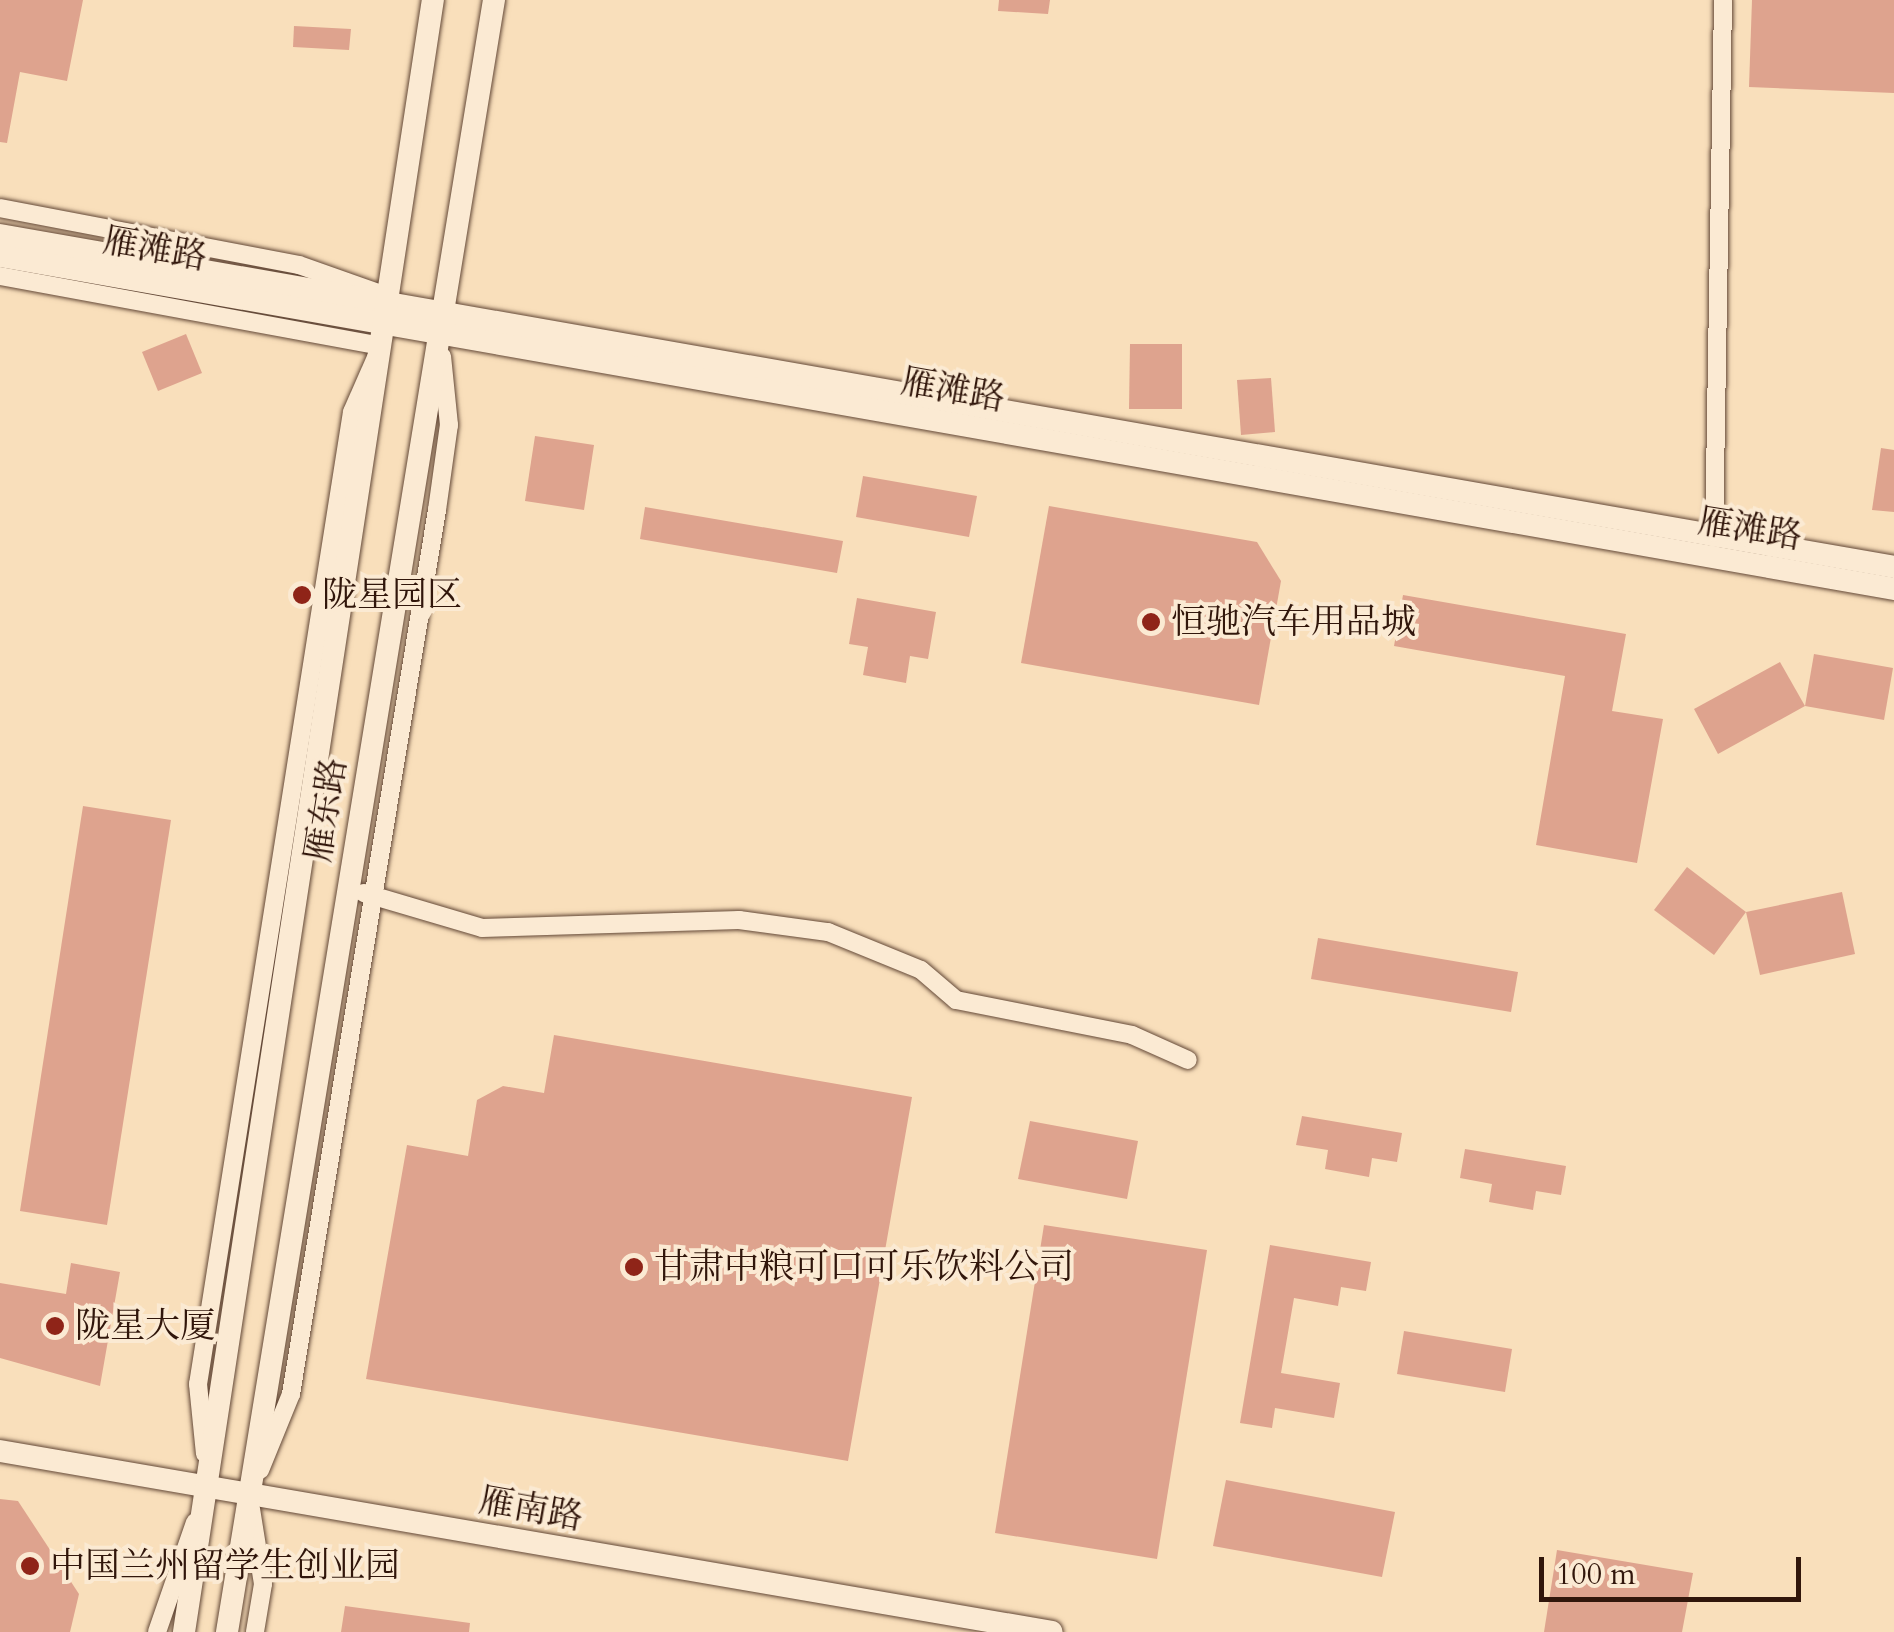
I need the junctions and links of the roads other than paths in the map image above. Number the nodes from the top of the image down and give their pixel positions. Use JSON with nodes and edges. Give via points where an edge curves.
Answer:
{"nodes":[{"id":1,"x":433,"y":0,"type":"edge"},
{"id":2,"x":494,"y":0,"type":"edge"},
{"id":3,"x":1723,"y":0,"type":"edge"},
{"id":4,"x":0,"y":208,"type":"edge"},
{"id":5,"x":0,"y":234,"type":"edge"},
{"id":6,"x":0,"y":256,"type":"edge"},
{"id":7,"x":0,"y":276,"type":"edge"},
{"id":8,"x":386,"y":319,"type":"junction"},
{"id":9,"x":441,"y":326,"type":"junction"},
{"id":10,"x":1714,"y":538,"type":"junction"},
{"id":11,"x":1894,"y":567,"type":"edge"},
{"id":12,"x":1894,"y":589,"type":"edge"},
{"id":13,"x":349,"y":888,"type":"junction"},
{"id":14,"x":373,"y":896,"type":"junction"},
{"id":15,"x":1188,"y":1060,"type":"dead end"},
{"id":16,"x":0,"y":1451,"type":"edge"},
{"id":17,"x":208,"y":1488,"type":"junction"},
{"id":18,"x":249,"y":1496,"type":"junction"},
{"id":19,"x":156,"y":1632,"type":"edge"},
{"id":20,"x":184,"y":1632,"type":"edge"},
{"id":21,"x":227,"y":1632,"type":"edge"},
{"id":22,"x":255,"y":1632,"type":"edge"},
{"id":23,"x":1052,"y":1632,"type":"edge"}],
"edges":[{"from":1,"to":8,"type":"main road","name":"雁东路"},
{"from":2,"to":9,"type":"main road","name":"雁东路"},
{"from":3,"to":10,"type":"street"},
{"from":4,"to":8,"type":"street","name":"雁滩路","via":[[299,265]]},
{"from":5,"to":8,"type":"main road","name":"雁滩路"},
{"from":6,"to":8,"type":"main road","name":"雁滩路"},
{"from":7,"to":8,"type":"street","name":"雁滩路"},
{"from":8,"to":9,"type":"main road","name":"雁滩路"},
{"from":8,"to":17,"type":"main road","name":"雁东路"},
{"from":9,"to":10,"type":"main road","name":"雁滩路"},
{"from":9,"to":12,"type":"main road","name":"雁滩路"},
{"from":9,"to":13,"type":"main road","name":"雁东路"},
{"from":9,"to":14,"type":"street","via":[[449,425]]},
{"from":10,"to":11,"type":"main road","name":"雁滩路"},
{"from":13,"to":14,"type":"street"},
{"from":13,"to":18,"type":"main road","name":"雁东路"},
{"from":14,"to":15,"type":"street","via":[[482,928],[739,920],[828,932],[920,970],[956,1000],[1132,1035]]},
{"from":14,"to":18,"type":"street","via":[[291,1394]]},
{"from":16,"to":17,"type":"main road","name":"雁南路"},
{"from":17,"to":18,"type":"main road","name":"雁南路"},
{"from":17,"to":19,"type":"street"},
{"from":17,"to":20,"type":"main road","name":"雁东路"},
{"from":18,"to":21,"type":"main road","name":"雁东路"},
{"from":18,"to":22,"type":"street","via":[[263,1584]]},
{"from":18,"to":23,"type":"main road","name":"雁南路"}]}
